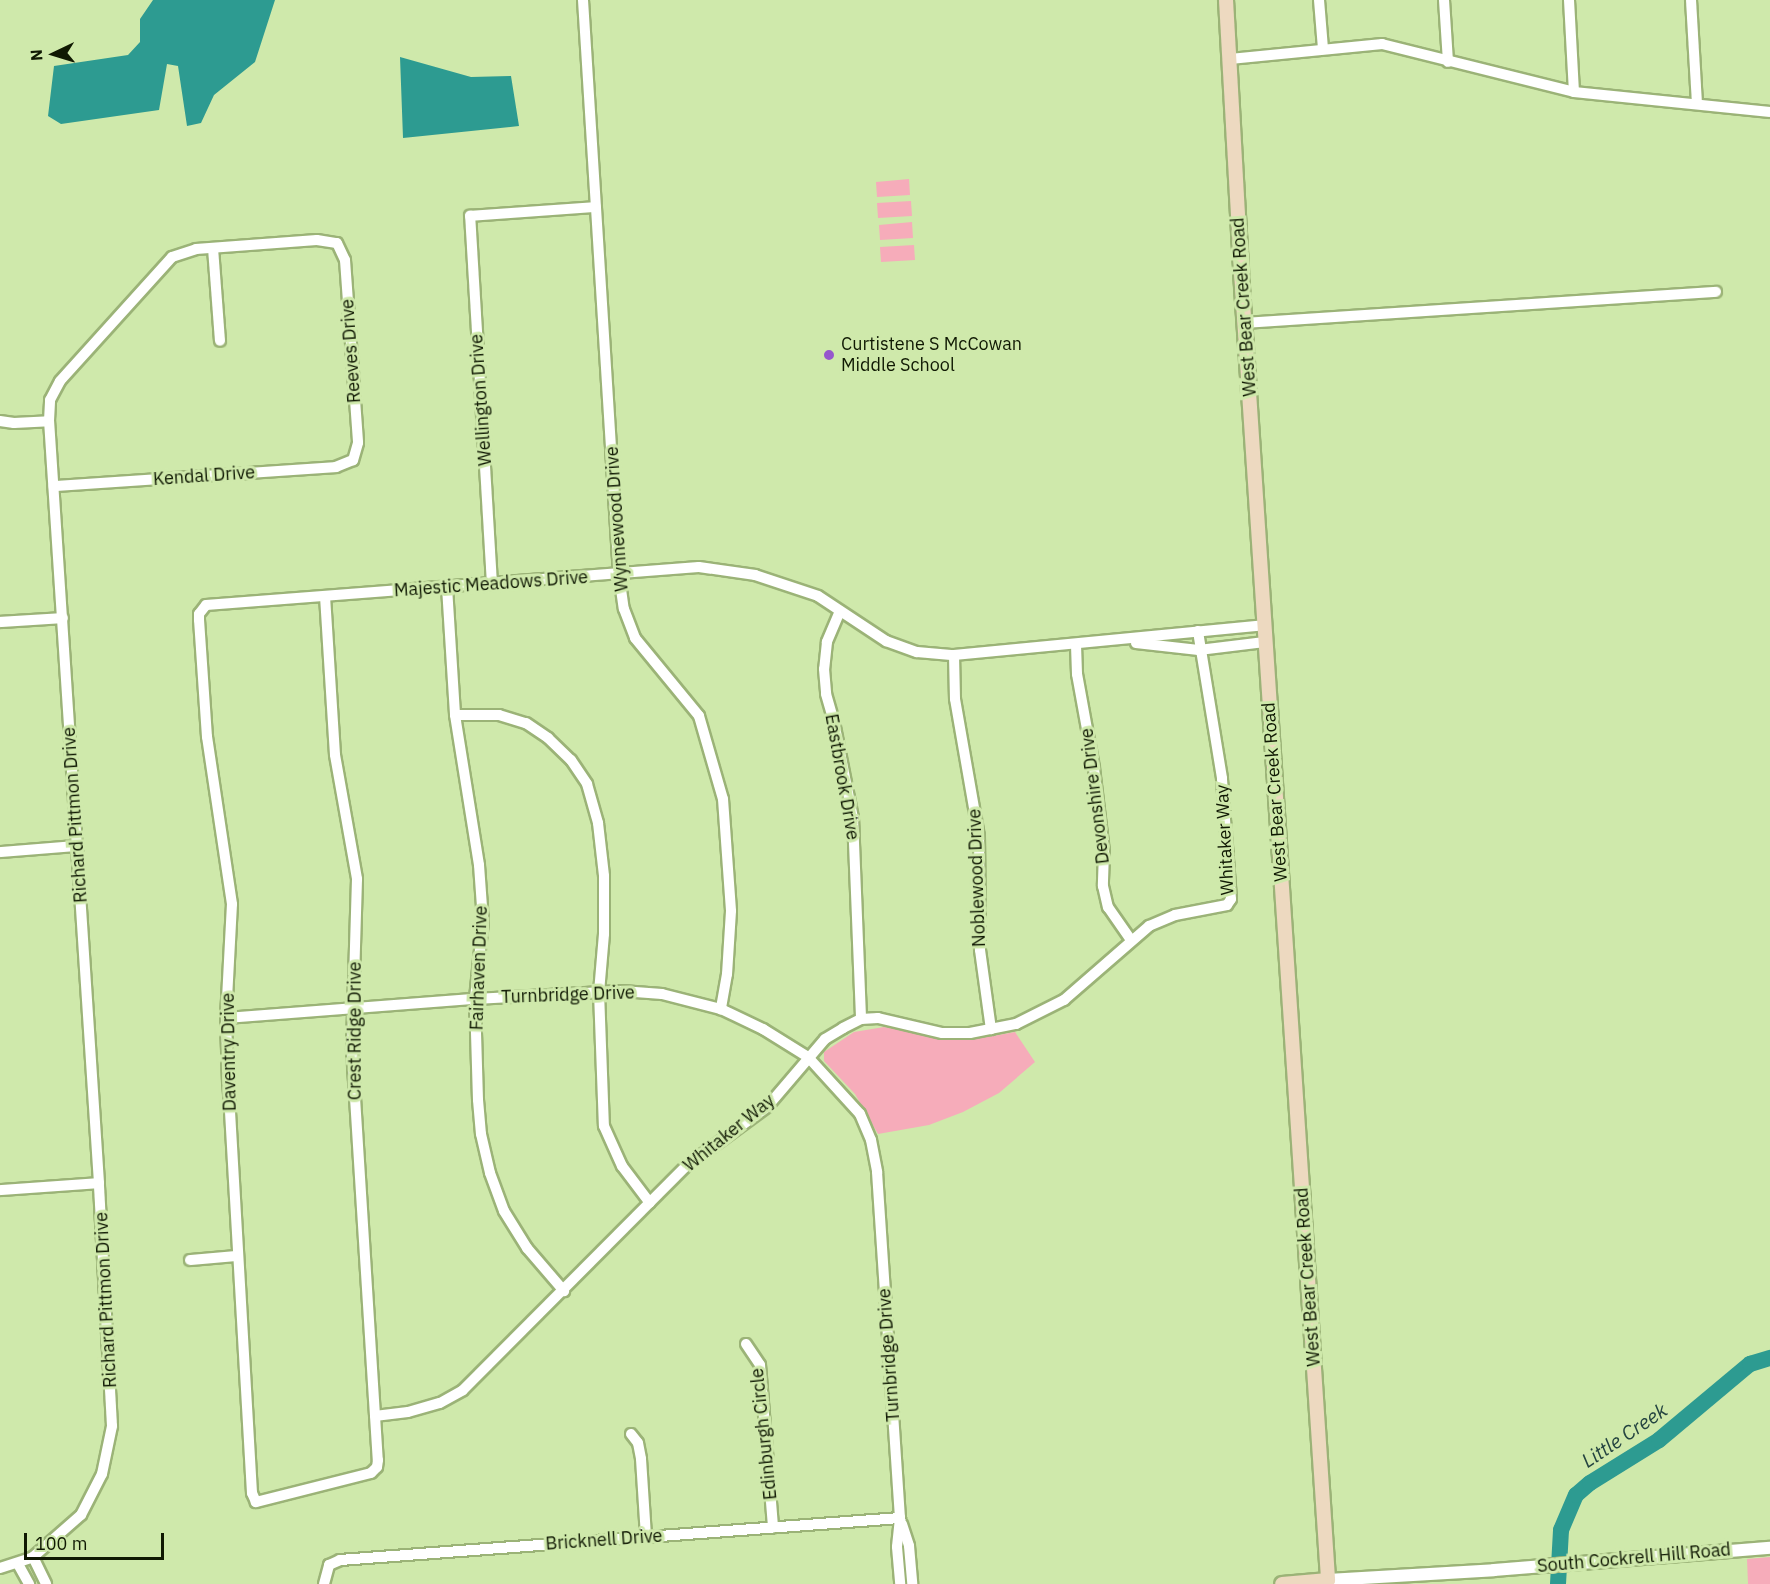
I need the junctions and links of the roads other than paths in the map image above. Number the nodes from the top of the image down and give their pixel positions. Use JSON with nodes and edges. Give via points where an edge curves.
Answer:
{"nodes":[{"id":1,"x":584,"y":0,"type":"edge"},
{"id":2,"x":1226,"y":0,"type":"edge"},
{"id":3,"x":1319,"y":0,"type":"edge"},
{"id":4,"x":1444,"y":0,"type":"edge"},
{"id":5,"x":1569,"y":0,"type":"edge"},
{"id":6,"x":1691,"y":0,"type":"edge"},
{"id":7,"x":1323,"y":49,"type":"junction"},
{"id":8,"x":1230,"y":59,"type":"junction"},
{"id":9,"x":1448,"y":62,"type":"junction"},
{"id":10,"x":1574,"y":92,"type":"junction"},
{"id":11,"x":1697,"y":104,"type":"junction"},
{"id":12,"x":1770,"y":112,"type":"edge"},
{"id":13,"x":597,"y":207,"type":"junction"},
{"id":14,"x":337,"y":243,"type":"joint"},
{"id":15,"x":213,"y":248,"type":"junction"},
{"id":16,"x":1716,"y":292,"type":"dead end"},
{"id":17,"x":1245,"y":323,"type":"junction"},
{"id":18,"x":220,"y":341,"type":"dead end"},
{"id":19,"x":0,"y":421,"type":"edge"},
{"id":20,"x":49,"y":421,"type":"junction"},
{"id":21,"x":353,"y":460,"type":"joint"},
{"id":22,"x":54,"y":486,"type":"junction"},
{"id":23,"x":620,"y":575,"type":"junction"},
{"id":24,"x":492,"y":584,"type":"junction"},
{"id":25,"x":447,"y":588,"type":"junction"},
{"id":26,"x":324,"y":596,"type":"junction"},
{"id":27,"x":206,"y":605,"type":"joint"},
{"id":28,"x":840,"y":611,"type":"junction"},
{"id":29,"x":63,"y":618,"type":"junction"},
{"id":30,"x":0,"y":622,"type":"edge"},
{"id":31,"x":1264,"y":625,"type":"junction"},
{"id":32,"x":1198,"y":632,"type":"junction"},
{"id":33,"x":1115,"y":641,"type":"junction"},
{"id":34,"x":1265,"y":642,"type":"junction"},
{"id":35,"x":1076,"y":645,"type":"junction"},
{"id":36,"x":1199,"y":650,"type":"junction"},
{"id":37,"x":954,"y":655,"type":"junction"},
{"id":38,"x":455,"y":716,"type":"junction"},
{"id":39,"x":78,"y":846,"type":"junction"},
{"id":40,"x":0,"y":852,"type":"edge"},
{"id":41,"x":1131,"y":940,"type":"junction"},
{"id":42,"x":599,"y":992,"type":"junction"},
{"id":43,"x":475,"y":999,"type":"junction"},
{"id":44,"x":351,"y":1009,"type":"junction"},
{"id":45,"x":721,"y":1009,"type":"junction"},
{"id":46,"x":226,"y":1018,"type":"junction"},
{"id":47,"x":861,"y":1019,"type":"junction"},
{"id":48,"x":991,"y":1029,"type":"junction"},
{"id":49,"x":808,"y":1057,"type":"junction"},
{"id":50,"x":99,"y":1183,"type":"junction"},
{"id":51,"x":0,"y":1190,"type":"edge"},
{"id":52,"x":650,"y":1203,"type":"junction"},
{"id":53,"x":237,"y":1256,"type":"junction"},
{"id":54,"x":190,"y":1260,"type":"dead end"},
{"id":55,"x":564,"y":1291,"type":"junction"},
{"id":56,"x":746,"y":1344,"type":"dead end"},
{"id":57,"x":375,"y":1416,"type":"junction"},
{"id":58,"x":631,"y":1434,"type":"dead end"},
{"id":59,"x":377,"y":1467,"type":"joint"},
{"id":60,"x":900,"y":1518,"type":"junction"},
{"id":61,"x":773,"y":1527,"type":"junction"},
{"id":62,"x":646,"y":1536,"type":"junction"},
{"id":63,"x":1770,"y":1548,"type":"edge"},
{"id":64,"x":33,"y":1557,"type":"junction"},
{"id":65,"x":18,"y":1564,"type":"junction"},
{"id":66,"x":0,"y":1568,"type":"edge"},
{"id":67,"x":1328,"y":1582,"type":"edge"},
{"id":68,"x":29,"y":1584,"type":"edge"},
{"id":69,"x":46,"y":1584,"type":"edge"},
{"id":70,"x":324,"y":1584,"type":"edge"},
{"id":71,"x":900,"y":1584,"type":"edge"},
{"id":72,"x":912,"y":1584,"type":"edge"},
{"id":73,"x":1282,"y":1584,"type":"edge"}],
"edges":[{"from":1,"to":13,"type":"street","name":"Wynnewood Drive"},
{"from":2,"to":8,"type":"main road","name":"West Bear Creek Road"},
{"from":3,"to":7,"type":"street"},
{"from":4,"to":9,"type":"street"},
{"from":5,"to":10,"type":"street"},
{"from":6,"to":11,"type":"street"},
{"from":7,"to":8,"type":"street"},
{"from":7,"to":9,"type":"street","via":[[1382,44]]},
{"from":8,"to":17,"type":"main road","name":"West Bear Creek Road"},
{"from":9,"to":10,"type":"street"},
{"from":10,"to":11,"type":"street"},
{"from":11,"to":12,"type":"street"},
{"from":13,"to":23,"type":"street","name":"Wynnewood Drive"},
{"from":13,"to":24,"type":"street","name":"Wellington Drive","via":[[470,216]]},
{"from":14,"to":15,"type":"street","name":"Richard Pittmon Drive","via":[[318,240]]},
{"from":14,"to":21,"type":"street","name":"Reeves Drive","via":[[345,260],[358,443]]},
{"from":15,"to":18,"type":"street"},
{"from":15,"to":20,"type":"street","name":"Richard Pittmon Drive","via":[[171,258],[60,381],[50,400]]},
{"from":16,"to":17,"type":"street"},
{"from":17,"to":31,"type":"main road","name":"West Bear Creek Road"},
{"from":19,"to":20,"type":"street"},
{"from":20,"to":22,"type":"street","name":"Richard Pittmon Drive"},
{"from":21,"to":22,"type":"street","name":"Kendal Drive","via":[[336,467]]},
{"from":22,"to":29,"type":"street","name":"Richard Pittmon Drive"},
{"from":23,"to":24,"type":"street","name":"Majestic Meadows Drive"},
{"from":23,"to":28,"type":"street","name":"Majestic Meadows Drive","via":[[699,567],[755,575],[818,596]]},
{"from":23,"to":45,"type":"street","name":"Wynnewood Drive","via":[[624,609],[635,638],[699,716],[723,799],[731,911]]},
{"from":24,"to":25,"type":"street","name":"Majestic Meadows Drive"},
{"from":25,"to":26,"type":"street","name":"Majestic Meadows Drive"},
{"from":25,"to":38,"type":"street","name":"Fairhaven Drive"},
{"from":26,"to":27,"type":"street","name":"Majestic Meadows Drive"},
{"from":26,"to":44,"type":"street","name":"Crest Ridge Drive","via":[[335,755],[357,879]]},
{"from":27,"to":46,"type":"street","name":"Daventry Drive","via":[[199,620],[207,737],[232,904]]},
{"from":28,"to":37,"type":"street","name":"Majestic Meadows Drive","via":[[902,648]]},
{"from":28,"to":47,"type":"street","name":"Eastbrook Drive","via":[[827,642],[824,669],[853,818]]},
{"from":29,"to":30,"type":"street"},
{"from":29,"to":39,"type":"street","name":"Richard Pittmon Drive"},
{"from":31,"to":32,"type":"street","name":"Majestic Meadows Drive"},
{"from":31,"to":34,"type":"main road","name":"West Bear Creek Road"},
{"from":32,"to":33,"type":"street","name":"Majestic Meadows Drive"},
{"from":32,"to":36,"type":"street","name":"Whitaker Way"},
{"from":33,"to":35,"type":"street","name":"Majestic Meadows Drive"},
{"from":33,"to":36,"type":"street","name":"Majestic Meadows Drive"},
{"from":34,"to":36,"type":"street","name":"Majestic Meadows Drive"},
{"from":34,"to":67,"type":"main road","name":"West Bear Creek Road"},
{"from":35,"to":37,"type":"street","name":"Majestic Meadows Drive"},
{"from":35,"to":41,"type":"street","name":"Devonshire Drive","via":[[1103,841],[1104,886],[1108,907]]},
{"from":36,"to":41,"type":"street","name":"Whitaker Way","via":[[1222,777],[1231,899],[1227,905],[1174,915],[1149,926]]},
{"from":37,"to":48,"type":"street","name":"Noblewood Drive","via":[[955,699],[979,836],[980,950]]},
{"from":38,"to":42,"type":"street","via":[[490,714],[526,723],[571,760],[587,784],[598,823],[604,876]]},
{"from":38,"to":43,"type":"street","name":"Fairhaven Drive","via":[[479,865],[483,921]]},
{"from":39,"to":40,"type":"street"},
{"from":39,"to":50,"type":"street","name":"Richard Pittmon Drive"},
{"from":41,"to":48,"type":"street","name":"Whitaker Way","via":[[1064,1000],[1016,1024]]},
{"from":42,"to":43,"type":"street","name":"Turnbridge Drive"},
{"from":42,"to":45,"type":"street","name":"Turnbridge Drive","via":[[662,994]]},
{"from":42,"to":52,"type":"street","via":[[604,1126],[622,1166]]},
{"from":43,"to":44,"type":"street","name":"Turnbridge Drive"},
{"from":43,"to":55,"type":"street","name":"Fairhaven Drive","via":[[478,1100],[490,1173],[504,1211],[527,1248]]},
{"from":44,"to":46,"type":"street","name":"Turnbridge Drive"},
{"from":44,"to":57,"type":"street","name":"Crest Ridge Drive"},
{"from":45,"to":49,"type":"street","name":"Turnbridge Drive"},
{"from":46,"to":53,"type":"street","name":"Daventry Drive"},
{"from":47,"to":48,"type":"street","name":"Whitaker Way","via":[[878,1018],[942,1033]]},
{"from":47,"to":49,"type":"street","name":"Whitaker Way","via":[[825,1039]]},
{"from":49,"to":52,"type":"street","name":"Whitaker Way","via":[[767,1107],[685,1167]]},
{"from":49,"to":60,"type":"street","name":"Turnbridge Drive","via":[[860,1114],[871,1140],[877,1172]]},
{"from":50,"to":51,"type":"street"},
{"from":50,"to":64,"type":"street","name":"Richard Pittmon Drive","via":[[111,1394],[109,1446],[102,1474],[81,1515]]},
{"from":52,"to":55,"type":"street","name":"Whitaker Way"},
{"from":53,"to":54,"type":"street"},
{"from":53,"to":59,"type":"street","name":"Daventry Drive","via":[[252,1493],[256,1502],[371,1473]]},
{"from":55,"to":57,"type":"street","name":"Whitaker Way","via":[[463,1390],[440,1403]]},
{"from":56,"to":61,"type":"street","name":"Edinburgh Circle","via":[[760,1365]]},
{"from":57,"to":59,"type":"street","name":"Crest Ridge Drive"},
{"from":58,"to":62,"type":"street","via":[[638,1443],[641,1459]]},
{"from":60,"to":61,"type":"street","name":"Bricknell Drive"},
{"from":60,"to":71,"type":"street","name":"Turnbridge Drive"},
{"from":60,"to":72,"type":"street","name":"Turnbridge Drive","via":[[909,1546]]},
{"from":61,"to":62,"type":"street","name":"Bricknell Drive"},
{"from":62,"to":70,"type":"street","name":"Bricknell Drive","via":[[340,1560],[329,1565]]},
{"from":63,"to":67,"type":"street","name":"South Cockrell Hill Road"},
{"from":64,"to":65,"type":"street","name":"Richard Pittmon Drive"},
{"from":64,"to":69,"type":"street"},
{"from":65,"to":66,"type":"street","name":"Richard Pittmon Drive"},
{"from":65,"to":68,"type":"street"},
{"from":67,"to":73,"type":"main road","name":"South Cockrell Hill Road"}]}
